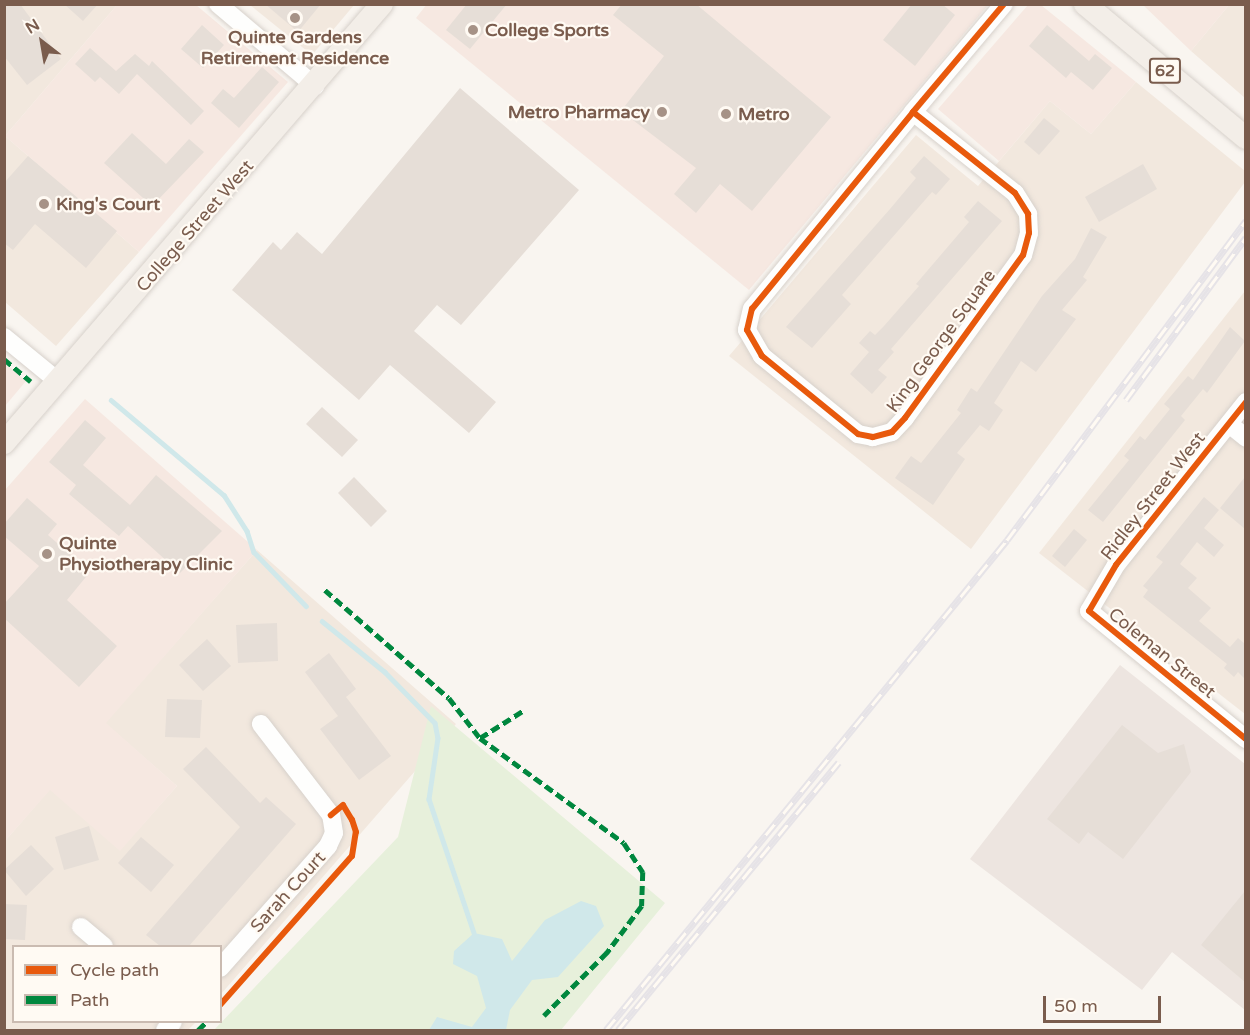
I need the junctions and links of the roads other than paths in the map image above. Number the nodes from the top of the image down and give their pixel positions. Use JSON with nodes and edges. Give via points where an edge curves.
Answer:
{"nodes":[{"id":1,"x":218,"y":4,"type":"edge"},
{"id":2,"x":382,"y":4,"type":"edge"},
{"id":3,"x":1004,"y":4,"type":"edge"},
{"id":4,"x":1085,"y":4,"type":"edge"},
{"id":5,"x":315,"y":86,"type":"junction"},
{"id":6,"x":913,"y":112,"type":"junction"},
{"id":7,"x":1245,"y":138,"type":"edge"},
{"id":8,"x":4,"y":337,"type":"edge"},
{"id":9,"x":59,"y":382,"type":"junction"},
{"id":10,"x":1245,"y":402,"type":"edge"},
{"id":11,"x":1228,"y":424,"type":"junction"},
{"id":12,"x":1245,"y":438,"type":"edge"},
{"id":13,"x":4,"y":443,"type":"edge"},
{"id":14,"x":1089,"y":611,"type":"joint"},
{"id":15,"x":261,"y":724,"type":"dead end"},
{"id":16,"x":1245,"y":739,"type":"edge"},
{"id":17,"x":81,"y":927,"type":"dead end"},
{"id":18,"x":103,"y":945,"type":"edge"},
{"id":19,"x":222,"y":966,"type":"edge"}],
"edges":[{"from":1,"to":5,"type":"street"},
{"from":2,"to":5,"type":"main road","name":"College Street West"},
{"from":3,"to":6,"type":"street","name":"King George Square"},
{"from":4,"to":7,"type":"main road","number":"62"},
{"from":5,"to":9,"type":"main road","name":"College Street West"},
{"from":6,"to":6,"type":"street","name":"King George Square","via":[[1015,193],[1028,214],[1029,233],[1023,255],[905,418],[892,432],[873,437],[858,434],[762,356],[747,330],[752,309]]},
{"from":8,"to":9,"type":"street"},
{"from":9,"to":13,"type":"main road","name":"College Street West"},
{"from":10,"to":11,"type":"street","name":"Ridley Street West"},
{"from":11,"to":12,"type":"street"},
{"from":11,"to":14,"type":"street","name":"Ridley Street West","via":[[1116,565]]},
{"from":14,"to":16,"type":"street","name":"Coleman Street"},
{"from":15,"to":19,"type":"street","name":"Sarah Court","via":[[332,815],[334,833],[328,846]]},
{"from":17,"to":18,"type":"street"}]}
